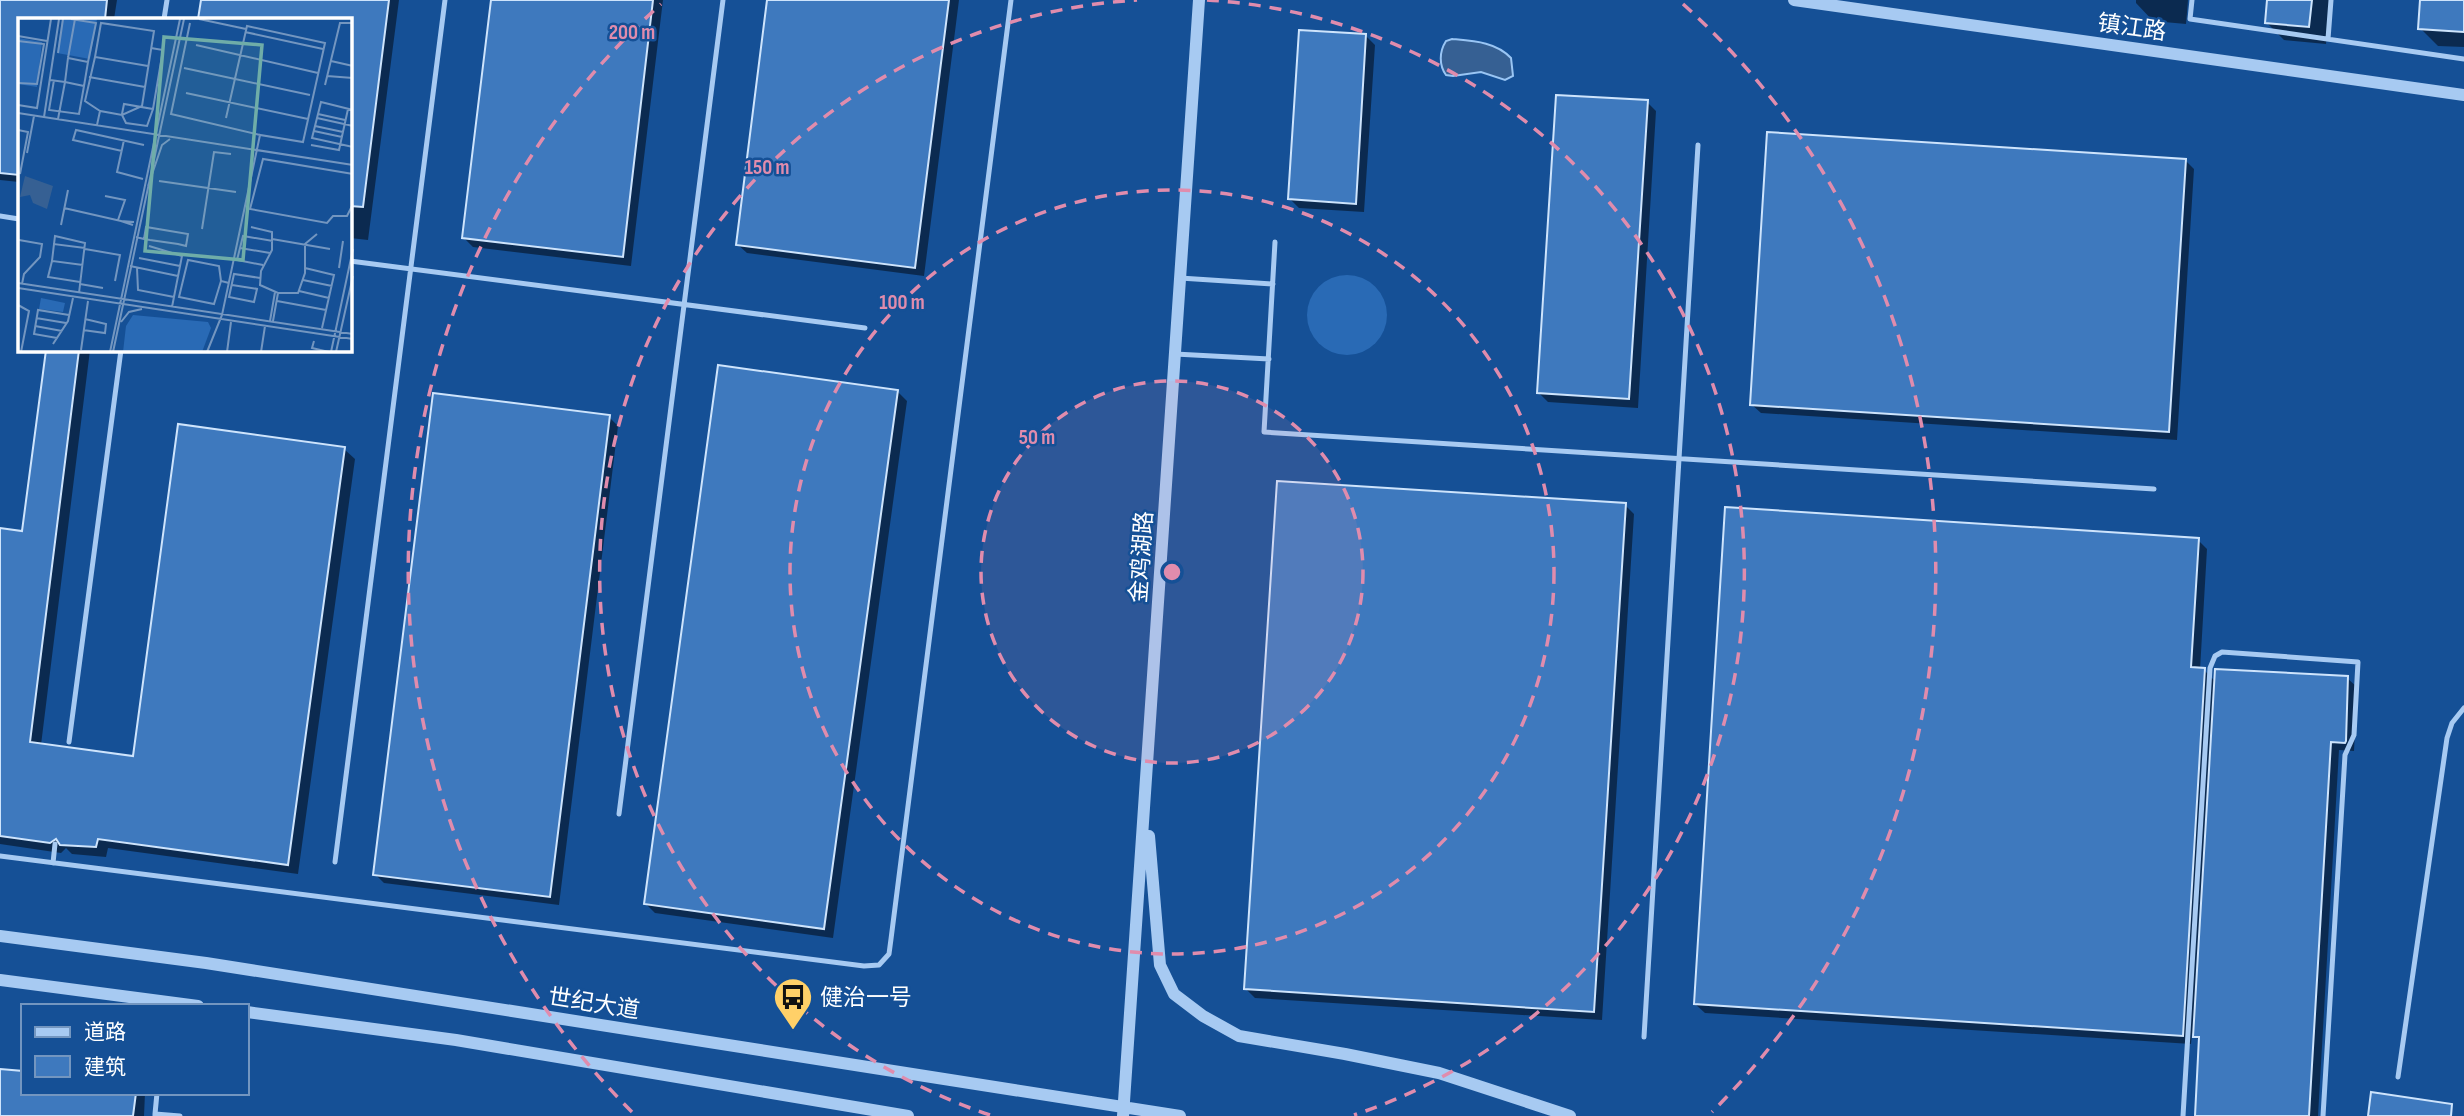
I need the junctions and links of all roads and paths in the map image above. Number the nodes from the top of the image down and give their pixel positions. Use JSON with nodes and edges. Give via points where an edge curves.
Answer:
{"nodes":[{"id":1,"x":167,"y":0,"type":"edge"},
{"id":2,"x":445,"y":0,"type":"edge"},
{"id":3,"x":723,"y":0,"type":"edge"},
{"id":4,"x":1010,"y":0,"type":"edge"},
{"id":5,"x":1199,"y":0,"type":"edge"},
{"id":6,"x":1794,"y":0,"type":"edge"},
{"id":7,"x":2192,"y":0,"type":"edge"},
{"id":8,"x":2331,"y":0,"type":"edge"},
{"id":9,"x":164,"y":18,"type":"edge"},
{"id":10,"x":2328,"y":39,"type":"junction"},
{"id":11,"x":2464,"y":59,"type":"edge"},
{"id":12,"x":2464,"y":95,"type":"edge"},
{"id":13,"x":1698,"y":145,"type":"dead end"},
{"id":14,"x":0,"y":216,"type":"edge"},
{"id":15,"x":18,"y":219,"type":"edge"},
{"id":16,"x":1275,"y":242,"type":"dead end"},
{"id":17,"x":352,"y":261,"type":"edge"},
{"id":18,"x":411,"y":269,"type":"junction"},
{"id":19,"x":1180,"y":278,"type":"junction"},
{"id":20,"x":1273,"y":284,"type":"junction"},
{"id":21,"x":684,"y":304,"type":"junction"},
{"id":22,"x":865,"y":328,"type":"dead end"},
{"id":23,"x":121,"y":352,"type":"edge"},
{"id":24,"x":1175,"y":354,"type":"junction"},
{"id":25,"x":1269,"y":359,"type":"junction"},
{"id":26,"x":1679,"y":459,"type":"junction"},
{"id":27,"x":2154,"y":489,"type":"dead end"},
{"id":28,"x":2464,"y":708,"type":"edge"},
{"id":29,"x":69,"y":742,"type":"dead end"},
{"id":30,"x":1145,"y":797,"type":"junction"},
{"id":31,"x":619,"y":814,"type":"dead end"},
{"id":32,"x":55,"y":844,"type":"dead end"},
{"id":33,"x":0,"y":856,"type":"edge"},
{"id":34,"x":335,"y":862,"type":"dead end"},
{"id":35,"x":53,"y":863,"type":"junction"},
{"id":36,"x":0,"y":936,"type":"edge"},
{"id":37,"x":0,"y":980,"type":"edge"},
{"id":38,"x":167,"y":1004,"type":"edge"},
{"id":39,"x":248,"y":1012,"type":"edge"},
{"id":40,"x":1644,"y":1037,"type":"dead end"},
{"id":41,"x":2398,"y":1077,"type":"dead end"},
{"id":42,"x":157,"y":1095,"type":"edge"},
{"id":43,"x":1123,"y":1112,"type":"edge"},
{"id":44,"x":155,"y":1115,"type":"edge"},
{"id":45,"x":180,"y":1116,"type":"edge"},
{"id":46,"x":908,"y":1116,"type":"edge"},
{"id":47,"x":1180,"y":1116,"type":"edge"},
{"id":48,"x":1570,"y":1116,"type":"edge"},
{"id":49,"x":2183,"y":1116,"type":"edge"},
{"id":50,"x":2323,"y":1116,"type":"edge"}],
"edges":[{"from":1,"to":9,"type":"lane"},
{"from":2,"to":18,"type":"lane"},
{"from":3,"to":21,"type":"lane"},
{"from":4,"to":35,"type":"lane","via":[[889,954],[879,965]]},
{"from":5,"to":19,"type":"street","name":"金鸡湖路"},
{"from":6,"to":12,"type":"street","name":"镇江路"},
{"from":7,"to":10,"type":"lane","via":[[2190,19]]},
{"from":8,"to":10,"type":"lane"},
{"from":10,"to":11,"type":"lane"},
{"from":13,"to":26,"type":"lane"},
{"from":14,"to":15,"type":"lane"},
{"from":16,"to":20,"type":"lane"},
{"from":17,"to":18,"type":"lane"},
{"from":18,"to":21,"type":"lane"},
{"from":18,"to":34,"type":"lane"},
{"from":19,"to":20,"type":"lane"},
{"from":19,"to":24,"type":"street","name":"金鸡湖路"},
{"from":20,"to":25,"type":"lane"},
{"from":21,"to":22,"type":"lane"},
{"from":21,"to":31,"type":"lane"},
{"from":23,"to":29,"type":"lane"},
{"from":24,"to":25,"type":"lane"},
{"from":24,"to":30,"type":"street","name":"金鸡湖路"},
{"from":25,"to":26,"type":"lane","via":[[1264,432]]},
{"from":26,"to":27,"type":"lane"},
{"from":26,"to":40,"type":"lane"},
{"from":28,"to":41,"type":"lane","via":[[2447,738]]},
{"from":30,"to":43,"type":"street","name":"金鸡湖路"},
{"from":30,"to":48,"type":"street","via":[[1160,965],[1174,995],[1239,1036],[1439,1073]]},
{"from":32,"to":35,"type":"lane"},
{"from":33,"to":35,"type":"lane"},
{"from":36,"to":43,"type":"street","name":"世纪大道","via":[[206,962]]},
{"from":37,"to":38,"type":"street"},
{"from":39,"to":46,"type":"street","via":[[456,1040]]},
{"from":42,"to":44,"type":"lane"},
{"from":43,"to":47,"type":"street","name":"世纪大道"},
{"from":44,"to":45,"type":"lane"},
{"from":49,"to":50,"type":"lane","via":[[2210,668],[2222,652],[2358,662],[2354,735],[2345,755]]}]}
